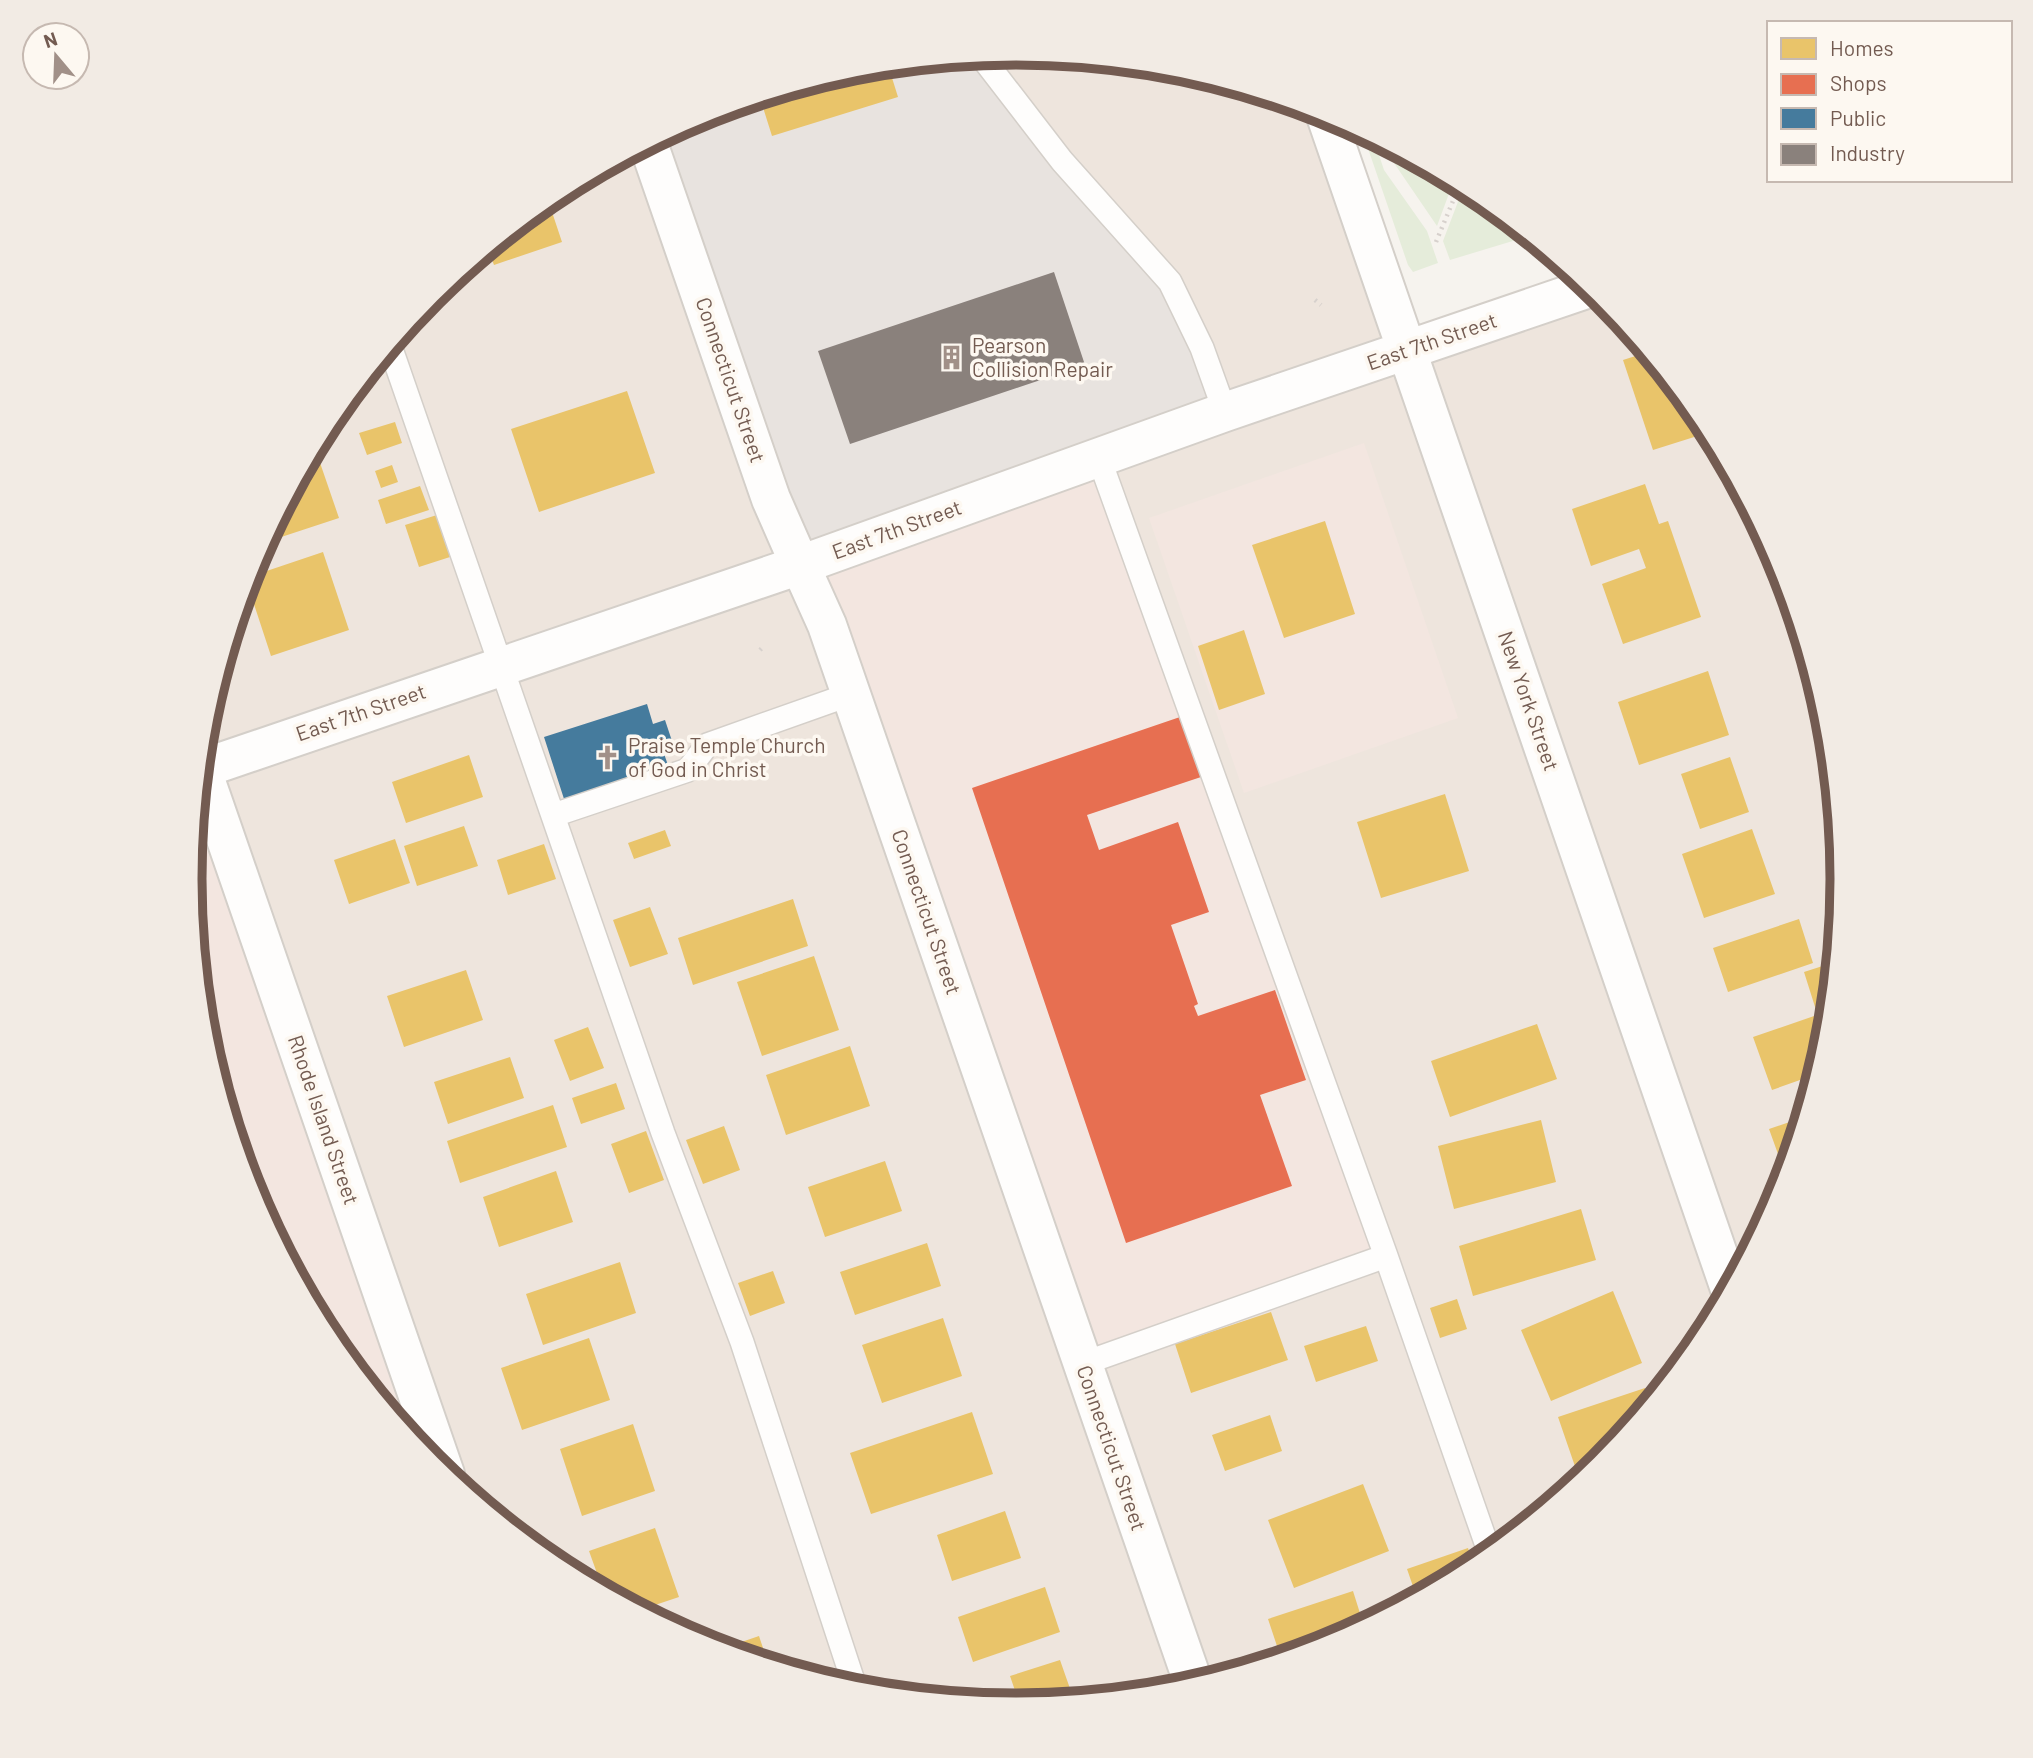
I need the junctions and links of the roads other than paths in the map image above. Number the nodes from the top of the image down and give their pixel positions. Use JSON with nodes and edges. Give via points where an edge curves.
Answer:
{"nodes":[{"id":1,"x":988,"y":66,"type":"edge"},
{"id":2,"x":1330,"y":128,"type":"edge"},
{"id":3,"x":652,"y":151,"type":"edge"},
{"id":4,"x":1579,"y":291,"type":"edge"},
{"id":5,"x":1408,"y":350,"type":"junction"},
{"id":6,"x":393,"y":355,"type":"edge"},
{"id":7,"x":1225,"y":412,"type":"junction"},
{"id":8,"x":1099,"y":458,"type":"junction"},
{"id":9,"x":800,"y":565,"type":"junction"},
{"id":10,"x":502,"y":666,"type":"junction"},
{"id":11,"x":851,"y":694,"type":"junction"},
{"id":12,"x":210,"y":765,"type":"edge"},
{"id":13,"x":208,"y":787,"type":"edge"},
{"id":14,"x":554,"y":815,"type":"junction"},
{"id":15,"x":1386,"y":1256,"type":"junction"},
{"id":16,"x":1726,"y":1278,"type":"edge"},
{"id":17,"x":1082,"y":1364,"type":"junction"},
{"id":18,"x":437,"y":1451,"type":"edge"},
{"id":19,"x":1486,"y":1544,"type":"edge"},
{"id":20,"x":1190,"y":1674,"type":"edge"},
{"id":21,"x":852,"y":1677,"type":"edge"}],
"edges":[{"from":1,"to":7,"type":"lane","via":[[1062,161],[1170,282],[1202,348]]},
{"from":2,"to":5,"type":"street","name":"New York Street"},
{"from":3,"to":9,"type":"street","name":"Connecticut Street","via":[[771,499]]},
{"from":4,"to":5,"type":"street","name":"East 7th Street"},
{"from":5,"to":7,"type":"street","name":"East 7th Street"},
{"from":5,"to":16,"type":"street","name":"New York Street"},
{"from":6,"to":10,"type":"lane"},
{"from":7,"to":8,"type":"street","name":"East 7th Street"},
{"from":8,"to":9,"type":"street","name":"East 7th Street"},
{"from":8,"to":15,"type":"lane"},
{"from":9,"to":10,"type":"street","name":"East 7th Street"},
{"from":9,"to":11,"type":"street","name":"Connecticut Street"},
{"from":10,"to":12,"type":"street","name":"East 7th Street"},
{"from":10,"to":14,"type":"lane"},
{"from":11,"to":14,"type":"lane","via":[[707,745],[688,770]]},
{"from":11,"to":17,"type":"street","name":"Connecticut Street"},
{"from":13,"to":18,"type":"street","name":"Rhode Island Street"},
{"from":14,"to":21,"type":"lane","via":[[663,1133],[742,1342]]},
{"from":15,"to":17,"type":"lane"},
{"from":15,"to":19,"type":"lane"},
{"from":17,"to":20,"type":"street","name":"Connecticut Street"}]}
